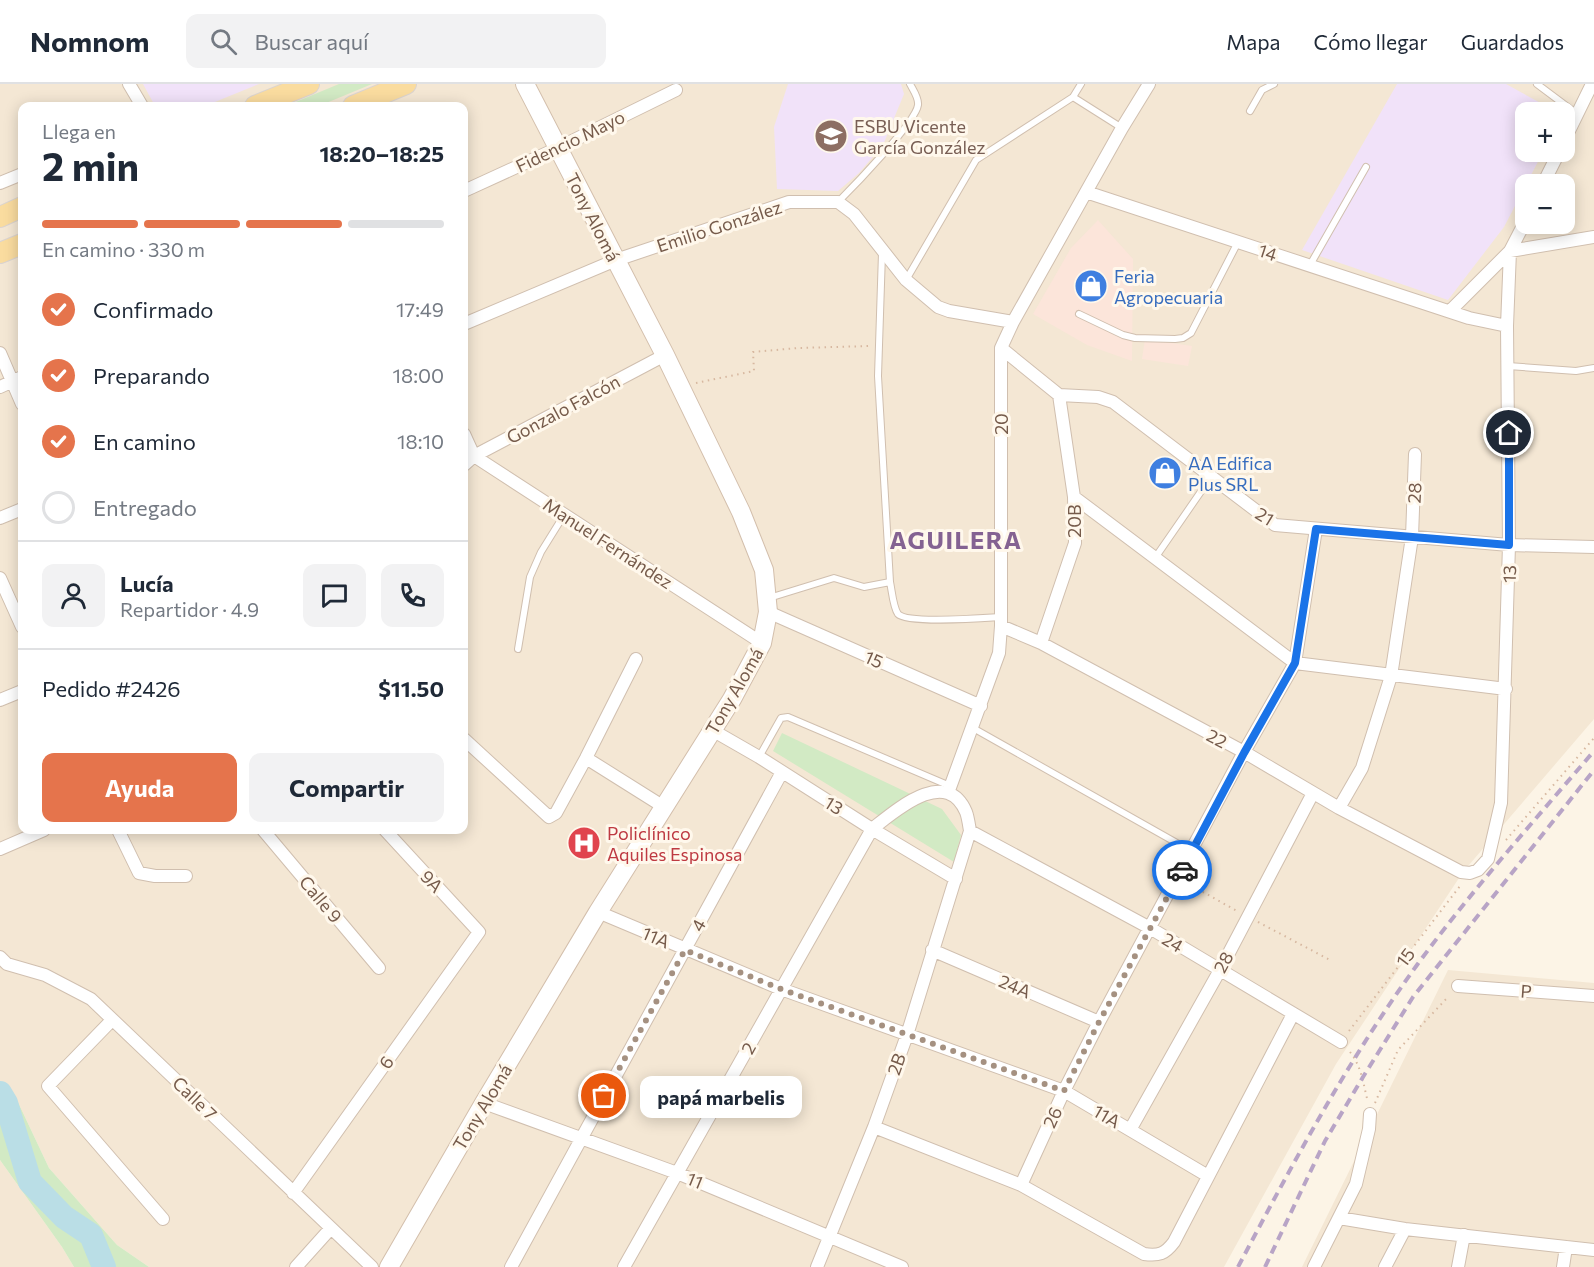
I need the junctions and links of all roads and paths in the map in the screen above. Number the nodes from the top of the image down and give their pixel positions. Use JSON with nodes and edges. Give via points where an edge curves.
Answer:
{"nodes":[{"id":1,"x":129,"y":84,"type":"edge"},
{"id":2,"x":309,"y":84,"type":"edge"},
{"id":3,"x":406,"y":84,"type":"edge"},
{"id":4,"x":525,"y":84,"type":"edge"},
{"id":5,"x":910,"y":84,"type":"edge"},
{"id":6,"x":1081,"y":84,"type":"edge"},
{"id":7,"x":1149,"y":84,"type":"edge"},
{"id":8,"x":1274,"y":84,"type":"edge"},
{"id":9,"x":1537,"y":84,"type":"edge"},
{"id":10,"x":1592,"y":84,"type":"edge"},
{"id":11,"x":676,"y":90,"type":"dead end"},
{"id":12,"x":1073,"y":96,"type":"junction"},
{"id":13,"x":139,"y":102,"type":"edge"},
{"id":14,"x":265,"y":102,"type":"edge"},
{"id":15,"x":363,"y":102,"type":"edge"},
{"id":16,"x":1250,"y":111,"type":"dead end"},
{"id":17,"x":1578,"y":114,"type":"junction"},
{"id":18,"x":1575,"y":120,"type":"edge"},
{"id":19,"x":1122,"y":128,"type":"junction"},
{"id":20,"x":558,"y":148,"type":"junction"},
{"id":21,"x":1366,"y":167,"type":"dead end"},
{"id":22,"x":18,"y":176,"type":"edge"},
{"id":23,"x":0,"y":183,"type":"edge"},
{"id":24,"x":468,"y":189,"type":"edge"},
{"id":25,"x":1086,"y":192,"type":"junction"},
{"id":26,"x":838,"y":202,"type":"junction"},
{"id":27,"x":1519,"y":234,"type":"edge"},
{"id":28,"x":1594,"y":237,"type":"edge"},
{"id":29,"x":1238,"y":242,"type":"junction"},
{"id":30,"x":18,"y":246,"type":"edge"},
{"id":31,"x":882,"y":250,"type":"junction"},
{"id":32,"x":1510,"y":251,"type":"junction"},
{"id":33,"x":0,"y":253,"type":"edge"},
{"id":34,"x":616,"y":260,"type":"junction"},
{"id":35,"x":1310,"y":266,"type":"junction"},
{"id":36,"x":906,"y":280,"type":"junction"},
{"id":37,"x":1450,"y":311,"type":"junction"},
{"id":38,"x":1079,"y":314,"type":"dead end"},
{"id":39,"x":468,"y":322,"type":"edge"},
{"id":40,"x":1013,"y":322,"type":"junction"},
{"id":41,"x":1508,"y":326,"type":"junction"},
{"id":42,"x":879,"y":346,"type":"junction"},
{"id":43,"x":1001,"y":348,"type":"junction"},
{"id":44,"x":0,"y":353,"type":"edge"},
{"id":45,"x":665,"y":355,"type":"junction"},
{"id":46,"x":1508,"y":366,"type":"junction"},
{"id":47,"x":1594,"y":368,"type":"edge"},
{"id":48,"x":17,"y":380,"type":"edge"},
{"id":49,"x":0,"y":387,"type":"edge"},
{"id":50,"x":680,"y":387,"type":"junction"},
{"id":51,"x":1059,"y":395,"type":"junction"},
{"id":52,"x":468,"y":443,"type":"edge"},
{"id":53,"x":1415,"y":454,"type":"dead end"},
{"id":54,"x":474,"y":456,"type":"junction"},
{"id":55,"x":468,"y":461,"type":"edge"},
{"id":56,"x":1211,"y":477,"type":"junction"},
{"id":57,"x":1074,"y":497,"type":"junction"},
{"id":58,"x":18,"y":511,"type":"edge"},
{"id":59,"x":565,"y":514,"type":"junction"},
{"id":60,"x":0,"y":519,"type":"edge"},
{"id":61,"x":1316,"y":529,"type":"junction"},
{"id":62,"x":1412,"y":537,"type":"junction"},
{"id":63,"x":1509,"y":545,"type":"junction"},
{"id":64,"x":1594,"y":547,"type":"edge"},
{"id":65,"x":1155,"y":558,"type":"junction"},
{"id":66,"x":0,"y":578,"type":"edge"},
{"id":67,"x":890,"y":582,"type":"junction"},
{"id":68,"x":767,"y":606,"type":"junction"},
{"id":69,"x":18,"y":618,"type":"edge"},
{"id":70,"x":1001,"y":622,"type":"junction"},
{"id":71,"x":762,"y":643,"type":"junction"},
{"id":72,"x":1041,"y":643,"type":"junction"},
{"id":73,"x":518,"y":649,"type":"dead end"},
{"id":74,"x":636,"y":659,"type":"dead end"},
{"id":75,"x":1295,"y":663,"type":"junction"},
{"id":76,"x":1391,"y":676,"type":"junction"},
{"id":77,"x":1506,"y":689,"type":"junction"},
{"id":78,"x":18,"y":693,"type":"edge"},
{"id":79,"x":0,"y":700,"type":"edge"},
{"id":80,"x":981,"y":706,"type":"junction"},
{"id":81,"x":973,"y":728,"type":"junction"},
{"id":82,"x":712,"y":730,"type":"junction"},
{"id":83,"x":1594,"y":738,"type":"edge"},
{"id":84,"x":468,"y":743,"type":"edge"},
{"id":85,"x":1244,"y":753,"type":"junction"},
{"id":86,"x":759,"y":756,"type":"junction"},
{"id":87,"x":586,"y":758,"type":"junction"},
{"id":88,"x":782,"y":772,"type":"junction"},
{"id":89,"x":950,"y":790,"type":"junction"},
{"id":90,"x":1313,"y":793,"type":"junction"},
{"id":91,"x":664,"y":807,"type":"junction"},
{"id":92,"x":1339,"y":808,"type":"junction"},
{"id":93,"x":872,"y":829,"type":"junction"},
{"id":94,"x":970,"y":831,"type":"junction"},
{"id":95,"x":35,"y":834,"type":"edge"},
{"id":96,"x":120,"y":834,"type":"edge"},
{"id":97,"x":266,"y":834,"type":"edge"},
{"id":98,"x":389,"y":834,"type":"edge"},
{"id":99,"x":0,"y":849,"type":"edge"},
{"id":100,"x":1191,"y":851,"type":"junction"},
{"id":101,"x":1488,"y":859,"type":"junction"},
{"id":102,"x":1466,"y":872,"type":"junction"},
{"id":103,"x":186,"y":876,"type":"dead end"},
{"id":104,"x":956,"y":879,"type":"junction"},
{"id":105,"x":598,"y":912,"type":"junction"},
{"id":106,"x":1150,"y":928,"type":"junction"},
{"id":107,"x":479,"y":932,"type":"joint"},
{"id":108,"x":685,"y":950,"type":"junction"},
{"id":109,"x":932,"y":950,"type":"junction"},
{"id":110,"x":0,"y":957,"type":"edge"},
{"id":111,"x":379,"y":968,"type":"dead end"},
{"id":112,"x":1220,"y":970,"type":"junction"},
{"id":113,"x":1458,"y":986,"type":"joint"},
{"id":114,"x":781,"y":989,"type":"junction"},
{"id":115,"x":1594,"y":996,"type":"edge"},
{"id":116,"x":1293,"y":1014,"type":"junction"},
{"id":117,"x":112,"y":1020,"type":"junction"},
{"id":118,"x":1099,"y":1022,"type":"junction"},
{"id":119,"x":907,"y":1035,"type":"junction"},
{"id":120,"x":1341,"y":1042,"type":"junction"},
{"id":121,"x":1064,"y":1091,"type":"junction"},
{"id":122,"x":484,"y":1103,"type":"junction"},
{"id":123,"x":1370,"y":1114,"type":"junction"},
{"id":124,"x":874,"y":1126,"type":"junction"},
{"id":125,"x":1130,"y":1130,"type":"junction"},
{"id":126,"x":581,"y":1138,"type":"junction"},
{"id":127,"x":677,"y":1173,"type":"junction"},
{"id":128,"x":1208,"y":1176,"type":"junction"},
{"id":129,"x":1021,"y":1185,"type":"junction"},
{"id":130,"x":293,"y":1193,"type":"junction"},
{"id":131,"x":1339,"y":1218,"type":"junction"},
{"id":132,"x":164,"y":1219,"type":"dead end"},
{"id":133,"x":331,"y":1228,"type":"junction"},
{"id":134,"x":1405,"y":1229,"type":"junction"},
{"id":135,"x":1464,"y":1235,"type":"junction"},
{"id":136,"x":831,"y":1236,"type":"junction"},
{"id":137,"x":1566,"y":1247,"type":"junction"},
{"id":138,"x":1594,"y":1250,"type":"edge"},
{"id":139,"x":296,"y":1267,"type":"edge"},
{"id":140,"x":372,"y":1267,"type":"edge"},
{"id":141,"x":389,"y":1267,"type":"edge"},
{"id":142,"x":511,"y":1267,"type":"edge"},
{"id":143,"x":624,"y":1267,"type":"edge"},
{"id":144,"x":817,"y":1267,"type":"edge"},
{"id":145,"x":902,"y":1267,"type":"edge"},
{"id":146,"x":1314,"y":1267,"type":"edge"},
{"id":147,"x":1384,"y":1267,"type":"edge"},
{"id":148,"x":1458,"y":1267,"type":"edge"},
{"id":149,"x":1563,"y":1267,"type":"edge"}],
"edges":[{"from":1,"to":13,"type":"street"},
{"from":2,"to":14,"type":"main road"},
{"from":3,"to":15,"type":"main road"},
{"from":4,"to":20,"type":"street","name":"Tony Alomá"},
{"from":5,"to":26,"type":"lane","via":[[917,97],[914,115]]},
{"from":6,"to":12,"type":"lane"},
{"from":7,"to":19,"type":"street","name":"20"},
{"from":8,"to":16,"type":"lane","via":[[1262,90]]},
{"from":9,"to":17,"type":"lane"},
{"from":10,"to":17,"type":"street"},
{"from":11,"to":20,"type":"street","name":"Fidencio Mayo"},
{"from":12,"to":19,"type":"lane"},
{"from":12,"to":36,"type":"lane","via":[[976,160]]},
{"from":17,"to":18,"type":"street"},
{"from":19,"to":25,"type":"street","name":"20"},
{"from":20,"to":24,"type":"street","name":"Fidencio Mayo"},
{"from":20,"to":34,"type":"street","name":"Tony Alomá"},
{"from":21,"to":35,"type":"lane"},
{"from":22,"to":23,"type":"street"},
{"from":25,"to":29,"type":"street","name":"14"},
{"from":25,"to":40,"type":"street","name":"20"},
{"from":26,"to":31,"type":"street","via":[[854,214]]},
{"from":26,"to":34,"type":"street","name":"Emilio González","via":[[789,202]]},
{"from":27,"to":32,"type":"street","name":"13"},
{"from":28,"to":32,"type":"street"},
{"from":29,"to":35,"type":"street","name":"14"},
{"from":29,"to":38,"type":"lane","via":[[1191,333],[1183,338],[1136,338]]},
{"from":30,"to":33,"type":"main road"},
{"from":31,"to":36,"type":"street"},
{"from":31,"to":42,"type":"lane"},
{"from":32,"to":37,"type":"street","name":"13"},
{"from":32,"to":41,"type":"street","name":"13"},
{"from":34,"to":39,"type":"street","name":"Emilio González"},
{"from":34,"to":45,"type":"street","name":"Tony Alomá"},
{"from":35,"to":37,"type":"street","name":"14"},
{"from":36,"to":40,"type":"street","via":[[938,307]]},
{"from":37,"to":41,"type":"street","name":"14"},
{"from":40,"to":43,"type":"street","name":"20"},
{"from":41,"to":46,"type":"street","name":"13"},
{"from":42,"to":50,"type":"path","via":[[753,352],[754,371]]},
{"from":42,"to":67,"type":"lane"},
{"from":43,"to":51,"type":"street"},
{"from":43,"to":70,"type":"street","name":"20"},
{"from":44,"to":48,"type":"street"},
{"from":45,"to":50,"type":"street","name":"Tony Alomá"},
{"from":45,"to":54,"type":"street","name":"Gonzalo Falcón"},
{"from":46,"to":47,"type":"lane","via":[[1576,371]]},
{"from":46,"to":63,"type":"street","name":"13"},
{"from":48,"to":49,"type":"street"},
{"from":50,"to":68,"type":"street","name":"Tony Alomá","via":[[741,512],[764,570]]},
{"from":51,"to":56,"type":"street","name":"21","via":[[1098,397],[1113,402]]},
{"from":51,"to":57,"type":"street","name":"20B"},
{"from":52,"to":54,"type":"street"},
{"from":53,"to":62,"type":"street","name":"28"},
{"from":54,"to":55,"type":"street","name":"Gonzalo Falcón"},
{"from":54,"to":59,"type":"street","name":"Manuel Fernández"},
{"from":56,"to":61,"type":"street","name":"21","via":[[1275,525]]},
{"from":56,"to":65,"type":"lane"},
{"from":57,"to":65,"type":"street"},
{"from":57,"to":72,"type":"street","name":"20B","via":[[1075,543]]},
{"from":58,"to":60,"type":"street"},
{"from":59,"to":71,"type":"street","name":"Manuel Fernández"},
{"from":59,"to":73,"type":"lane","via":[[530,577]]},
{"from":61,"to":62,"type":"street","name":"21"},
{"from":61,"to":75,"type":"street","name":"26"},
{"from":62,"to":63,"type":"street","name":"21"},
{"from":62,"to":76,"type":"street","name":"28"},
{"from":63,"to":64,"type":"street","name":"21"},
{"from":63,"to":77,"type":"street","name":"13"},
{"from":65,"to":75,"type":"street"},
{"from":66,"to":69,"type":"street"},
{"from":67,"to":68,"type":"lane","via":[[864,587],[834,578]]},
{"from":67,"to":70,"type":"lane","via":[[897,611],[903,617]]},
{"from":68,"to":71,"type":"street","name":"Tony Alomá"},
{"from":68,"to":80,"type":"street","name":"15"},
{"from":70,"to":72,"type":"street","name":"22"},
{"from":70,"to":80,"type":"street","name":"20","via":[[999,653]]},
{"from":71,"to":82,"type":"street","name":"Tony Alomá"},
{"from":72,"to":85,"type":"street","name":"22"},
{"from":74,"to":87,"type":"street"},
{"from":75,"to":76,"type":"street"},
{"from":75,"to":85,"type":"street","name":"26"},
{"from":76,"to":77,"type":"street"},
{"from":76,"to":92,"type":"street","name":"28","via":[[1362,768]]},
{"from":77,"to":101,"type":"street","name":"13","via":[[1502,788]]},
{"from":78,"to":79,"type":"street"},
{"from":80,"to":81,"type":"street","name":"20"},
{"from":81,"to":89,"type":"street","name":"20"},
{"from":81,"to":100,"type":"lane"},
{"from":82,"to":86,"type":"street","name":"13"},
{"from":82,"to":91,"type":"street","name":"Tony Alomá"},
{"from":83,"to":101,"type":"path"},
{"from":84,"to":87,"type":"street","via":[[549,817],[556,813]]},
{"from":85,"to":90,"type":"street","name":"22"},
{"from":85,"to":100,"type":"street","name":"26"},
{"from":86,"to":88,"type":"street","name":"13"},
{"from":86,"to":89,"type":"lane","via":[[781,718],[788,717]]},
{"from":87,"to":91,"type":"street"},
{"from":88,"to":93,"type":"street","name":"13"},
{"from":88,"to":108,"type":"street","name":"4"},
{"from":89,"to":93,"type":"street","via":[[912,799]]},
{"from":89,"to":94,"type":"street","via":[[966,812]]},
{"from":90,"to":92,"type":"street","name":"22"},
{"from":90,"to":112,"type":"street","name":"28"},
{"from":91,"to":105,"type":"street","name":"Tony Alomá"},
{"from":92,"to":102,"type":"street","name":"22"},
{"from":93,"to":104,"type":"street","name":"13"},
{"from":93,"to":114,"type":"street","name":"2"},
{"from":94,"to":104,"type":"street","name":"2B"},
{"from":94,"to":106,"type":"street","name":"24"},
{"from":95,"to":99,"type":"street"},
{"from":96,"to":103,"type":"street","via":[[139,873]]},
{"from":97,"to":111,"type":"street","name":"Calle 9"},
{"from":98,"to":107,"type":"street","name":"9A"},
{"from":100,"to":106,"type":"street","name":"26"},
{"from":101,"to":102,"type":"street","via":[[1478,870]]},
{"from":102,"to":120,"type":"path","name":"15"},
{"from":104,"to":109,"type":"street","name":"2B"},
{"from":105,"to":108,"type":"street","name":"11A"},
{"from":105,"to":122,"type":"street","name":"Tony Alomá"},
{"from":106,"to":112,"type":"street","name":"24"},
{"from":106,"to":118,"type":"street","name":"26"},
{"from":107,"to":130,"type":"street","name":"6"},
{"from":108,"to":114,"type":"street","name":"11A"},
{"from":108,"to":126,"type":"street","name":"4"},
{"from":109,"to":118,"type":"street","name":"24A"},
{"from":109,"to":119,"type":"street","name":"2B"},
{"from":110,"to":117,"type":"street","name":"Calle 7","via":[[7,964],[45,975],[91,999]]},
{"from":112,"to":116,"type":"street","name":"24"},
{"from":112,"to":125,"type":"street","name":"28"},
{"from":113,"to":115,"type":"street","name":"P"},
{"from":113,"to":123,"type":"path","via":[[1398,1050]]},
{"from":114,"to":119,"type":"street","name":"11A"},
{"from":114,"to":127,"type":"street","name":"2"},
{"from":116,"to":120,"type":"street","name":"24"},
{"from":116,"to":128,"type":"street"},
{"from":117,"to":130,"type":"street","name":"Calle 7"},
{"from":117,"to":132,"type":"street","via":[[48,1086]]},
{"from":118,"to":121,"type":"street","name":"26"},
{"from":119,"to":121,"type":"street","name":"11A"},
{"from":119,"to":124,"type":"street","name":"2B"},
{"from":120,"to":123,"type":"path","via":[[1363,1077]]},
{"from":121,"to":125,"type":"street","name":"11A"},
{"from":121,"to":129,"type":"street","name":"26"},
{"from":122,"to":126,"type":"street","name":"11"},
{"from":122,"to":141,"type":"street","name":"Tony Alomá"},
{"from":123,"to":131,"type":"street","via":[[1356,1184]]},
{"from":124,"to":129,"type":"street"},
{"from":124,"to":136,"type":"street","name":"2B"},
{"from":125,"to":128,"type":"street","name":"11A"},
{"from":126,"to":127,"type":"street","name":"11"},
{"from":126,"to":142,"type":"street","name":"4"},
{"from":127,"to":136,"type":"street","name":"11"},
{"from":127,"to":143,"type":"street","name":"2"},
{"from":128,"to":129,"type":"street","via":[[1174,1242],[1158,1256],[1144,1254]]},
{"from":130,"to":133,"type":"street","name":"Calle 7"},
{"from":131,"to":134,"type":"street"},
{"from":131,"to":146,"type":"street"},
{"from":133,"to":139,"type":"street"},
{"from":133,"to":140,"type":"street","name":"Calle 7"},
{"from":134,"to":135,"type":"street"},
{"from":134,"to":147,"type":"street"},
{"from":135,"to":137,"type":"street"},
{"from":135,"to":148,"type":"street"},
{"from":136,"to":144,"type":"street","name":"2B"},
{"from":136,"to":145,"type":"street","name":"11"},
{"from":137,"to":138,"type":"street"},
{"from":137,"to":149,"type":"street"}]}
